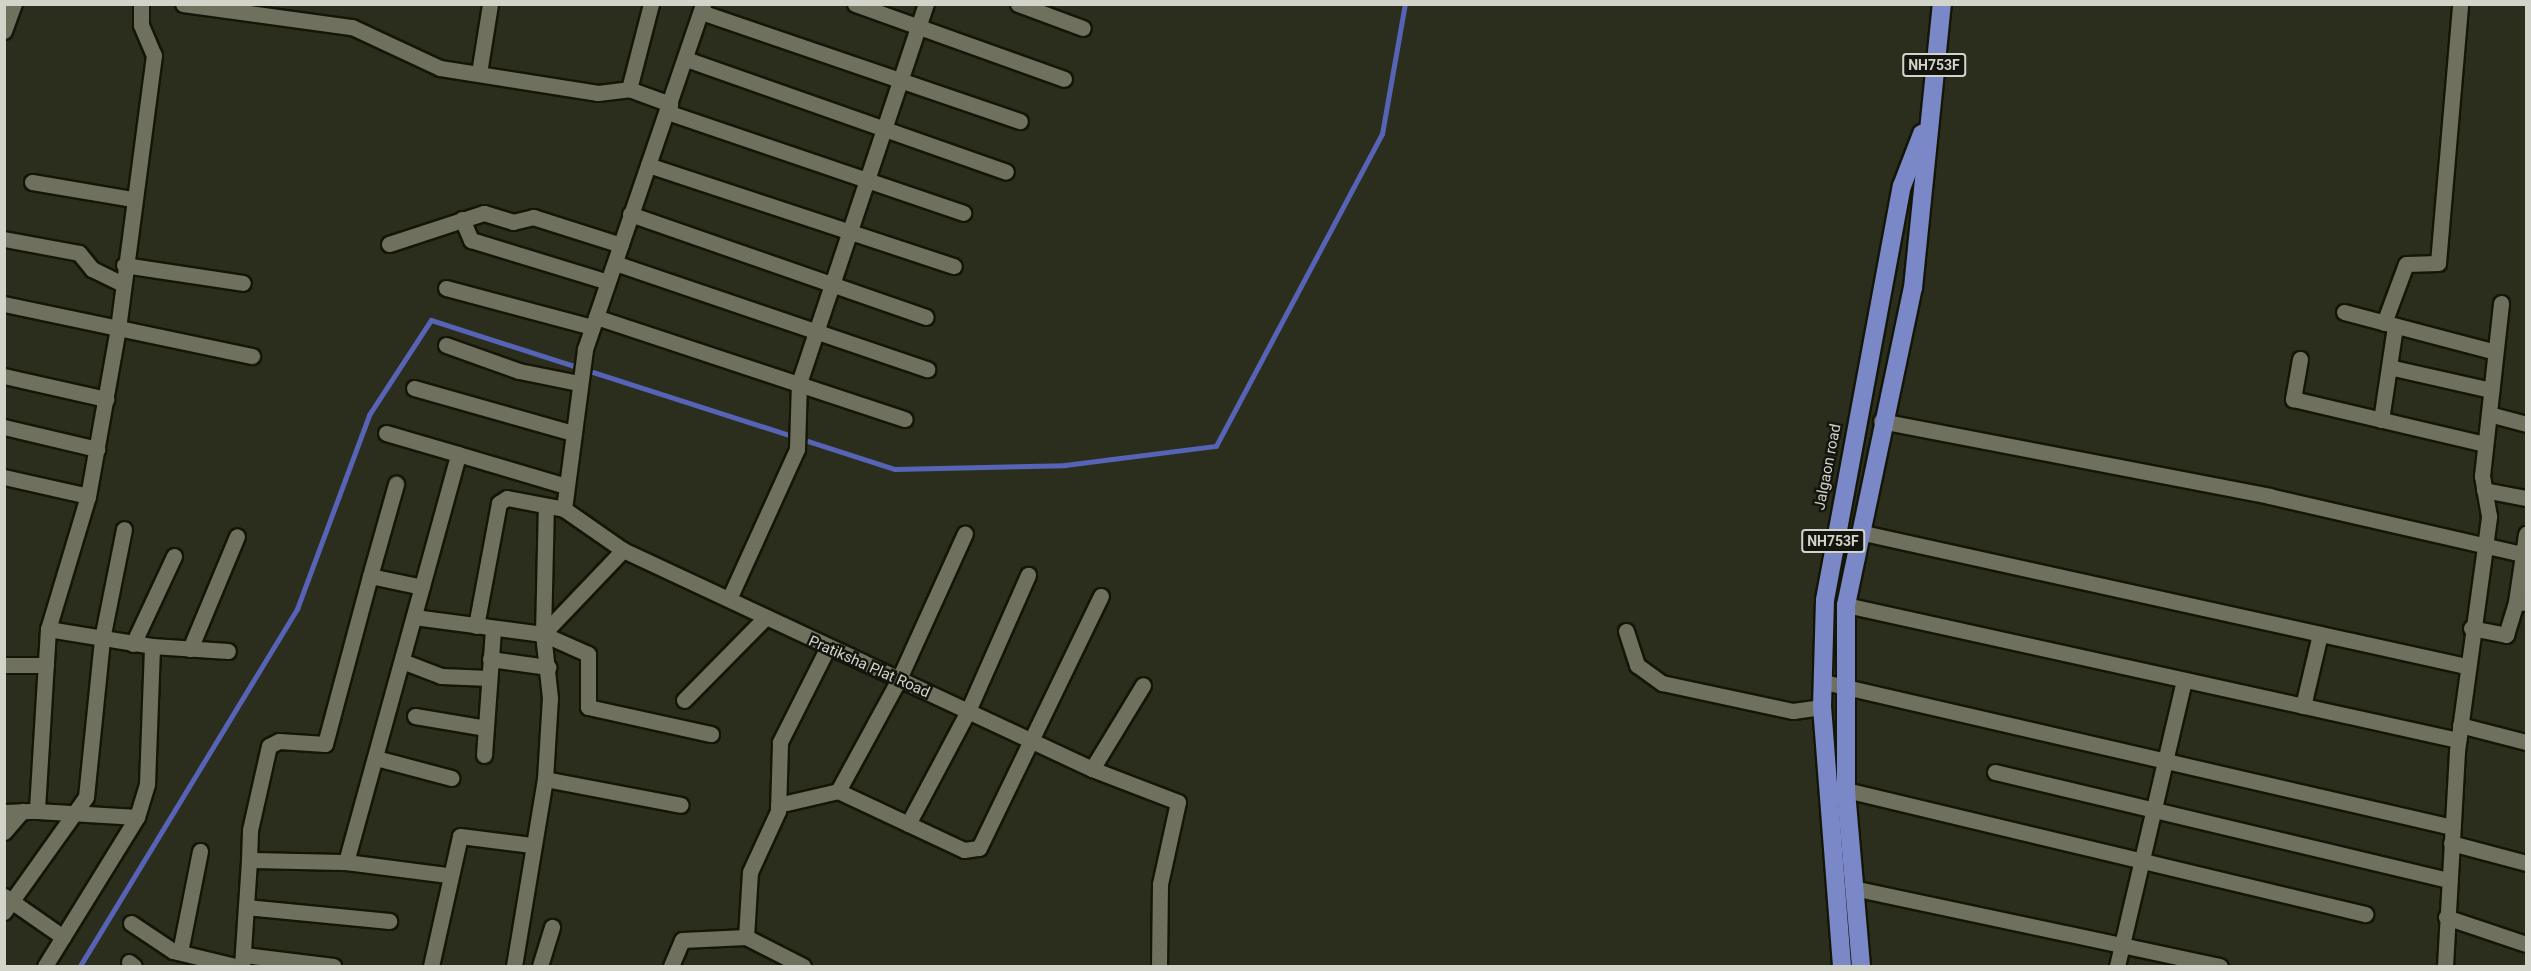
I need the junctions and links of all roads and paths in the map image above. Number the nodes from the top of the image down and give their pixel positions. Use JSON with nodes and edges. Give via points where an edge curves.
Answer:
{"nodes":[{"id":1,"x":14,"y":4,"type":"edge"},
{"id":2,"x":141,"y":4,"type":"edge"},
{"id":3,"x":183,"y":4,"type":"edge"},
{"id":4,"x":490,"y":4,"type":"edge"},
{"id":5,"x":651,"y":4,"type":"edge"},
{"id":6,"x":855,"y":4,"type":"edge"},
{"id":7,"x":926,"y":4,"type":"edge"},
{"id":8,"x":1018,"y":4,"type":"edge"},
{"id":9,"x":1942,"y":4,"type":"edge"},
{"id":10,"x":2460,"y":4,"type":"edge"},
{"id":11,"x":702,"y":8,"type":"edge"},
{"id":12,"x":918,"y":25,"type":"junction"},
{"id":13,"x":1083,"y":28,"type":"dead end"},
{"id":14,"x":4,"y":31,"type":"edge"},
{"id":15,"x":686,"y":59,"type":"junction"},
{"id":16,"x":479,"y":73,"type":"junction"},
{"id":17,"x":899,"y":78,"type":"junction"},
{"id":18,"x":1064,"y":79,"type":"dead end"},
{"id":19,"x":629,"y":89,"type":"junction"},
{"id":20,"x":669,"y":108,"type":"junction"},
{"id":21,"x":1020,"y":121,"type":"dead end"},
{"id":22,"x":1926,"y":126,"type":"junction"},
{"id":23,"x":882,"y":127,"type":"junction"},
{"id":24,"x":648,"y":165,"type":"junction"},
{"id":25,"x":1006,"y":172,"type":"dead end"},
{"id":26,"x":863,"y":181,"type":"junction"},
{"id":27,"x":32,"y":182,"type":"dead end"},
{"id":28,"x":132,"y":199,"type":"junction"},
{"id":29,"x":963,"y":213,"type":"dead end"},
{"id":30,"x":630,"y":214,"type":"junction"},
{"id":31,"x":462,"y":219,"type":"junction"},
{"id":32,"x":847,"y":231,"type":"junction"},
{"id":33,"x":4,"y":239,"type":"edge"},
{"id":34,"x":389,"y":244,"type":"dead end"},
{"id":35,"x":621,"y":245,"type":"junction"},
{"id":36,"x":615,"y":263,"type":"junction"},
{"id":37,"x":124,"y":265,"type":"junction"},
{"id":38,"x":954,"y":266,"type":"dead end"},
{"id":39,"x":608,"y":282,"type":"junction"},
{"id":40,"x":243,"y":283,"type":"dead end"},
{"id":41,"x":829,"y":283,"type":"junction"},
{"id":42,"x":123,"y":284,"type":"junction"},
{"id":43,"x":446,"y":288,"type":"dead end"},
{"id":44,"x":2501,"y":303,"type":"dead end"},
{"id":45,"x":4,"y":304,"type":"edge"},
{"id":46,"x":2344,"y":312,"type":"dead end"},
{"id":47,"x":926,"y":317,"type":"dead end"},
{"id":48,"x":594,"y":322,"type":"junction"},
{"id":49,"x":2390,"y":324,"type":"junction"},
{"id":50,"x":118,"y":328,"type":"junction"},
{"id":51,"x":813,"y":335,"type":"junction"},
{"id":52,"x":446,"y":345,"type":"dead end"},
{"id":53,"x":2495,"y":352,"type":"junction"},
{"id":54,"x":252,"y":356,"type":"dead end"},
{"id":55,"x":2300,"y":359,"type":"dead end"},
{"id":56,"x":2389,"y":367,"type":"junction"},
{"id":57,"x":927,"y":369,"type":"dead end"},
{"id":58,"x":4,"y":376,"type":"edge"},
{"id":59,"x":579,"y":378,"type":"junction"},
{"id":60,"x":799,"y":382,"type":"junction"},
{"id":61,"x":414,"y":388,"type":"dead end"},
{"id":62,"x":2491,"y":390,"type":"junction"},
{"id":63,"x":106,"y":399,"type":"junction"},
{"id":64,"x":2488,"y":414,"type":"junction"},
{"id":65,"x":905,"y":419,"type":"dead end"},
{"id":66,"x":2381,"y":420,"type":"junction"},
{"id":67,"x":1881,"y":421,"type":"junction"},
{"id":68,"x":2526,"y":424,"type":"edge"},
{"id":69,"x":4,"y":427,"type":"edge"},
{"id":70,"x":386,"y":433,"type":"dead end"},
{"id":71,"x":573,"y":433,"type":"junction"},
{"id":72,"x":2485,"y":444,"type":"junction"},
{"id":73,"x":97,"y":449,"type":"junction"},
{"id":74,"x":458,"y":454,"type":"junction"},
{"id":75,"x":4,"y":477,"type":"edge"},
{"id":76,"x":396,"y":484,"type":"dead end"},
{"id":77,"x":566,"y":486,"type":"junction"},
{"id":78,"x":2484,"y":490,"type":"junction"},
{"id":79,"x":88,"y":496,"type":"junction"},
{"id":80,"x":2526,"y":498,"type":"edge"},
{"id":81,"x":546,"y":506,"type":"junction"},
{"id":82,"x":564,"y":509,"type":"junction"},
{"id":83,"x":124,"y":529,"type":"dead end"},
{"id":84,"x":1859,"y":532,"type":"junction"},
{"id":85,"x":965,"y":533,"type":"dead end"},
{"id":86,"x":2526,"y":534,"type":"edge"},
{"id":87,"x":237,"y":536,"type":"dead end"},
{"id":88,"x":2484,"y":547,"type":"junction"},
{"id":89,"x":623,"y":550,"type":"junction"},
{"id":90,"x":2524,"y":554,"type":"edge"},
{"id":91,"x":174,"y":556,"type":"dead end"},
{"id":92,"x":1028,"y":575,"type":"dead end"},
{"id":93,"x":370,"y":576,"type":"junction"},
{"id":94,"x":422,"y":587,"type":"junction"},
{"id":95,"x":1101,"y":596,"type":"dead end"},
{"id":96,"x":729,"y":599,"type":"junction"},
{"id":97,"x":2521,"y":603,"type":"edge"},
{"id":98,"x":1846,"y":605,"type":"junction"},
{"id":99,"x":414,"y":617,"type":"junction"},
{"id":100,"x":765,"y":618,"type":"junction"},
{"id":101,"x":476,"y":626,"type":"junction"},
{"id":102,"x":493,"y":628,"type":"junction"},
{"id":103,"x":2471,"y":628,"type":"junction"},
{"id":104,"x":48,"y":629,"type":"junction"},
{"id":105,"x":1626,"y":631,"type":"dead end"},
{"id":106,"x":543,"y":634,"type":"junction"},
{"id":107,"x":2320,"y":634,"type":"junction"},
{"id":108,"x":102,"y":639,"type":"junction"},
{"id":109,"x":134,"y":644,"type":"junction"},
{"id":110,"x":152,"y":646,"type":"junction"},
{"id":111,"x":190,"y":649,"type":"junction"},
{"id":112,"x":827,"y":649,"type":"junction"},
{"id":113,"x":228,"y":651,"type":"dead end"},
{"id":114,"x":490,"y":659,"type":"junction"},
{"id":115,"x":402,"y":661,"type":"junction"},
{"id":116,"x":4,"y":664,"type":"edge"},
{"id":117,"x":46,"y":665,"type":"junction"},
{"id":118,"x":2466,"y":666,"type":"junction"},
{"id":119,"x":548,"y":667,"type":"junction"},
{"id":120,"x":489,"y":678,"type":"junction"},
{"id":121,"x":2184,"y":680,"type":"junction"},
{"id":122,"x":898,"y":681,"type":"junction"},
{"id":123,"x":1833,"y":683,"type":"junction"},
{"id":124,"x":1143,"y":685,"type":"dead end"},
{"id":125,"x":684,"y":700,"type":"dead end"},
{"id":126,"x":2303,"y":706,"type":"junction"},
{"id":127,"x":1822,"y":707,"type":"junction"},
{"id":128,"x":968,"y":711,"type":"junction"},
{"id":129,"x":415,"y":716,"type":"dead end"},
{"id":130,"x":486,"y":728,"type":"junction"},
{"id":131,"x":2459,"y":733,"type":"junction"},
{"id":132,"x":711,"y":734,"type":"dead end"},
{"id":133,"x":1032,"y":740,"type":"junction"},
{"id":134,"x":2526,"y":742,"type":"edge"},
{"id":135,"x":484,"y":755,"type":"dead end"},
{"id":136,"x":2166,"y":757,"type":"junction"},
{"id":137,"x":376,"y":758,"type":"junction"},
{"id":138,"x":1092,"y":769,"type":"junction"},
{"id":139,"x":1995,"y":772,"type":"dead end"},
{"id":140,"x":451,"y":778,"type":"dead end"},
{"id":141,"x":545,"y":778,"type":"junction"},
{"id":142,"x":1846,"y":790,"type":"junction"},
{"id":143,"x":838,"y":791,"type":"junction"},
{"id":144,"x":681,"y":805,"type":"dead end"},
{"id":145,"x":778,"y":805,"type":"junction"},
{"id":146,"x":2154,"y":806,"type":"junction"},
{"id":147,"x":29,"y":811,"type":"junction"},
{"id":148,"x":4,"y":812,"type":"edge"},
{"id":149,"x":78,"y":813,"type":"junction"},
{"id":150,"x":137,"y":817,"type":"junction"},
{"id":151,"x":908,"y":824,"type":"junction"},
{"id":152,"x":4,"y":832,"type":"edge"},
{"id":153,"x":2452,"y":835,"type":"junction"},
{"id":154,"x":531,"y":845,"type":"junction"},
{"id":155,"x":200,"y":851,"type":"dead end"},
{"id":156,"x":249,"y":860,"type":"junction"},
{"id":157,"x":346,"y":862,"type":"junction"},
{"id":158,"x":2143,"y":862,"type":"junction"},
{"id":159,"x":2526,"y":863,"type":"edge"},
{"id":160,"x":448,"y":875,"type":"junction"},
{"id":161,"x":2449,"y":880,"type":"junction"},
{"id":162,"x":1853,"y":888,"type":"junction"},
{"id":163,"x":7,"y":903,"type":"edge"},
{"id":164,"x":246,"y":907,"type":"junction"},
{"id":165,"x":2365,"y":914,"type":"dead end"},
{"id":166,"x":2446,"y":917,"type":"junction"},
{"id":167,"x":389,"y":921,"type":"dead end"},
{"id":168,"x":131,"y":923,"type":"dead end"},
{"id":169,"x":552,"y":927,"type":"dead end"},
{"id":170,"x":63,"y":937,"type":"junction"},
{"id":171,"x":746,"y":937,"type":"junction"},
{"id":172,"x":2526,"y":944,"type":"edge"},
{"id":173,"x":2122,"y":946,"type":"junction"},
{"id":174,"x":180,"y":952,"type":"junction"},
{"id":175,"x":240,"y":963,"type":"edge"},
{"id":176,"x":45,"y":966,"type":"edge"},
{"id":177,"x":333,"y":966,"type":"edge"},
{"id":178,"x":430,"y":966,"type":"edge"},
{"id":179,"x":514,"y":966,"type":"edge"},
{"id":180,"x":540,"y":966,"type":"edge"},
{"id":181,"x":671,"y":966,"type":"edge"},
{"id":182,"x":803,"y":966,"type":"edge"},
{"id":183,"x":1159,"y":966,"type":"edge"},
{"id":184,"x":1842,"y":966,"type":"edge"},
{"id":185,"x":1861,"y":966,"type":"edge"},
{"id":186,"x":2117,"y":966,"type":"edge"},
{"id":187,"x":2220,"y":966,"type":"edge"},
{"id":188,"x":2445,"y":966,"type":"edge"}],
"edges":[{"from":1,"to":14,"type":"street"},
{"from":2,"to":28,"type":"street","via":[[141,25],[154,55]]},
{"from":3,"to":16,"type":"street","via":[[352,27],[433,66]]},
{"from":4,"to":16,"type":"street"},
{"from":5,"to":19,"type":"street"},
{"from":6,"to":12,"type":"street"},
{"from":7,"to":12,"type":"street"},
{"from":8,"to":13,"type":"street"},
{"from":9,"to":22,"type":"highway","name":"Jalgaon road","number":"NH753F"},
{"from":10,"to":49,"type":"street","via":[[2438,263],[2406,264]]},
{"from":11,"to":15,"type":"street"},
{"from":11,"to":17,"type":"street"},
{"from":12,"to":17,"type":"street"},
{"from":12,"to":18,"type":"street"},
{"from":15,"to":20,"type":"street"},
{"from":15,"to":23,"type":"street"},
{"from":16,"to":19,"type":"street","via":[[598,93]]},
{"from":17,"to":21,"type":"street"},
{"from":17,"to":23,"type":"street"},
{"from":19,"to":20,"type":"street"},
{"from":20,"to":24,"type":"street"},
{"from":20,"to":26,"type":"street"},
{"from":22,"to":67,"type":"highway","name":"Jalgaon road","number":"NH753F","via":[[1926,186],[1913,288]]},
{"from":22,"to":123,"type":"highway","name":"Jalgaon road","number":"NH753F","via":[[1902,186],[1835,527],[1825,600]]},
{"from":23,"to":25,"type":"street"},
{"from":23,"to":26,"type":"street"},
{"from":24,"to":30,"type":"street"},
{"from":24,"to":32,"type":"street"},
{"from":26,"to":29,"type":"street"},
{"from":26,"to":32,"type":"street"},
{"from":27,"to":28,"type":"street"},
{"from":28,"to":37,"type":"street"},
{"from":30,"to":35,"type":"street"},
{"from":30,"to":41,"type":"street"},
{"from":31,"to":34,"type":"street"},
{"from":31,"to":35,"type":"street","via":[[484,213],[513,222],[533,217]]},
{"from":31,"to":39,"type":"street","via":[[471,240]]},
{"from":32,"to":38,"type":"street"},
{"from":32,"to":41,"type":"street"},
{"from":33,"to":42,"type":"street","via":[[79,253],[92,269]]},
{"from":35,"to":36,"type":"street"},
{"from":36,"to":39,"type":"street"},
{"from":36,"to":51,"type":"street"},
{"from":37,"to":40,"type":"street"},
{"from":37,"to":42,"type":"street"},
{"from":39,"to":48,"type":"street"},
{"from":41,"to":47,"type":"street"},
{"from":41,"to":51,"type":"street"},
{"from":42,"to":50,"type":"street"},
{"from":43,"to":48,"type":"street"},
{"from":44,"to":53,"type":"street"},
{"from":45,"to":50,"type":"street"},
{"from":46,"to":49,"type":"street"},
{"from":48,"to":59,"type":"street"},
{"from":48,"to":60,"type":"street"},
{"from":49,"to":53,"type":"street"},
{"from":49,"to":56,"type":"street"},
{"from":50,"to":54,"type":"street"},
{"from":50,"to":63,"type":"street"},
{"from":51,"to":57,"type":"street"},
{"from":51,"to":60,"type":"street"},
{"from":52,"to":59,"type":"street","via":[[513,369]]},
{"from":53,"to":62,"type":"street"},
{"from":55,"to":66,"type":"street","via":[[2293,399]]},
{"from":56,"to":62,"type":"street"},
{"from":56,"to":66,"type":"street"},
{"from":58,"to":63,"type":"street"},
{"from":59,"to":71,"type":"street"},
{"from":60,"to":65,"type":"street"},
{"from":60,"to":96,"type":"street","via":[[801,421],[797,449]]},
{"from":61,"to":71,"type":"street"},
{"from":62,"to":64,"type":"street"},
{"from":63,"to":73,"type":"street"},
{"from":64,"to":68,"type":"street"},
{"from":64,"to":72,"type":"street"},
{"from":66,"to":72,"type":"street"},
{"from":67,"to":84,"type":"highway","name":"Jalgaon road","number":"NH753F"},
{"from":67,"to":88,"type":"street","via":[[2269,496]]},
{"from":69,"to":73,"type":"street"},
{"from":70,"to":74,"type":"street"},
{"from":71,"to":77,"type":"street"},
{"from":72,"to":78,"type":"street"},
{"from":73,"to":79,"type":"street"},
{"from":74,"to":77,"type":"street"},
{"from":74,"to":94,"type":"street"},
{"from":75,"to":79,"type":"street"},
{"from":76,"to":93,"type":"street"},
{"from":77,"to":82,"type":"street"},
{"from":78,"to":80,"type":"street"},
{"from":78,"to":88,"type":"street","via":[[2488,516]]},
{"from":79,"to":104,"type":"street"},
{"from":81,"to":82,"type":"street"},
{"from":81,"to":101,"type":"street","via":[[507,498],[499,502]]},
{"from":81,"to":106,"type":"street"},
{"from":82,"to":89,"type":"street","name":"Pratiksha Plat Road"},
{"from":83,"to":108,"type":"street"},
{"from":84,"to":98,"type":"highway","name":"Jalgaon road","number":"NH753F"},
{"from":84,"to":107,"type":"street"},
{"from":85,"to":122,"type":"street"},
{"from":86,"to":90,"type":"street"},
{"from":87,"to":111,"type":"street"},
{"from":88,"to":90,"type":"street"},
{"from":88,"to":103,"type":"street"},
{"from":89,"to":96,"type":"street","name":"Pratiksha Plat Road"},
{"from":89,"to":106,"type":"street"},
{"from":90,"to":97,"type":"street"},
{"from":91,"to":109,"type":"street"},
{"from":92,"to":128,"type":"street"},
{"from":93,"to":94,"type":"street"},
{"from":93,"to":156,"type":"street","via":[[325,744],[279,741],[269,746],[250,830]]},
{"from":94,"to":99,"type":"street"},
{"from":95,"to":133,"type":"street"},
{"from":96,"to":100,"type":"street","name":"Pratiksha Plat Road"},
{"from":97,"to":103,"type":"street","via":[[2506,635]]},
{"from":98,"to":121,"type":"street"},
{"from":98,"to":123,"type":"highway","name":"Jalgaon road","number":"NH753F"},
{"from":99,"to":101,"type":"street"},
{"from":99,"to":115,"type":"street"},
{"from":100,"to":112,"type":"street","name":"Pratiksha Plat Road"},
{"from":100,"to":125,"type":"street"},
{"from":101,"to":102,"type":"street"},
{"from":102,"to":106,"type":"street"},
{"from":102,"to":114,"type":"street"},
{"from":103,"to":118,"type":"street"},
{"from":104,"to":108,"type":"street"},
{"from":104,"to":117,"type":"street"},
{"from":105,"to":127,"type":"street","via":[[1637,665],[1662,683],[1793,711]]},
{"from":106,"to":119,"type":"street"},
{"from":106,"to":132,"type":"street","via":[[588,654],[588,707]]},
{"from":107,"to":118,"type":"street"},
{"from":107,"to":126,"type":"street"},
{"from":108,"to":109,"type":"street"},
{"from":108,"to":149,"type":"street","via":[[88,783]]},
{"from":109,"to":110,"type":"street"},
{"from":110,"to":111,"type":"street"},
{"from":110,"to":150,"type":"street","via":[[147,784]]},
{"from":111,"to":113,"type":"street"},
{"from":112,"to":122,"type":"street","name":"Pratiksha Plat Road"},
{"from":112,"to":145,"type":"street","via":[[780,742]]},
{"from":114,"to":119,"type":"street"},
{"from":114,"to":120,"type":"street"},
{"from":115,"to":120,"type":"street","via":[[441,676]]},
{"from":115,"to":137,"type":"street"},
{"from":116,"to":117,"type":"street"},
{"from":117,"to":147,"type":"street"},
{"from":118,"to":131,"type":"street"},
{"from":119,"to":141,"type":"street"},
{"from":120,"to":130,"type":"street"},
{"from":121,"to":126,"type":"street"},
{"from":121,"to":136,"type":"street"},
{"from":122,"to":128,"type":"street","name":"Pratiksha Plat Road"},
{"from":122,"to":143,"type":"street"},
{"from":123,"to":127,"type":"highway","name":"Jalgaon road","number":"NH753F"},
{"from":123,"to":136,"type":"street"},
{"from":123,"to":142,"type":"highway","name":"Jalgaon road","number":"NH753F"},
{"from":124,"to":138,"type":"street"},
{"from":126,"to":131,"type":"street"},
{"from":127,"to":184,"type":"highway","name":"Jalgaon road","number":"NH753F"},
{"from":128,"to":133,"type":"street","name":"Pratiksha Plat Road"},
{"from":128,"to":151,"type":"street"},
{"from":129,"to":130,"type":"street"},
{"from":130,"to":135,"type":"street"},
{"from":131,"to":134,"type":"street"},
{"from":131,"to":153,"type":"street"},
{"from":133,"to":138,"type":"street","name":"Pratiksha Plat Road"},
{"from":133,"to":151,"type":"street","via":[[979,848],[964,850]]},
{"from":136,"to":146,"type":"street"},
{"from":136,"to":153,"type":"street"},
{"from":137,"to":140,"type":"street"},
{"from":137,"to":157,"type":"street"},
{"from":138,"to":183,"type":"street","name":"Pratiksha Plat Road","via":[[1178,802],[1160,884]]},
{"from":139,"to":146,"type":"street"},
{"from":141,"to":144,"type":"street"},
{"from":141,"to":154,"type":"street"},
{"from":142,"to":158,"type":"street"},
{"from":142,"to":162,"type":"highway","name":"Jalgaon road","number":"NH753F"},
{"from":143,"to":145,"type":"street"},
{"from":143,"to":151,"type":"street"},
{"from":145,"to":171,"type":"street","via":[[750,872]]},
{"from":146,"to":158,"type":"street"},
{"from":146,"to":161,"type":"street"},
{"from":147,"to":148,"type":"street"},
{"from":147,"to":149,"type":"street"},
{"from":147,"to":152,"type":"street"},
{"from":149,"to":150,"type":"street"},
{"from":149,"to":163,"type":"street"},
{"from":150,"to":170,"type":"street"},
{"from":153,"to":159,"type":"street"},
{"from":153,"to":161,"type":"street"},
{"from":154,"to":160,"type":"street","via":[[460,836]]},
{"from":154,"to":179,"type":"street"},
{"from":155,"to":174,"type":"street"},
{"from":156,"to":157,"type":"street"},
{"from":156,"to":164,"type":"street"},
{"from":157,"to":160,"type":"street"},
{"from":158,"to":165,"type":"street"},
{"from":158,"to":173,"type":"street"},
{"from":160,"to":178,"type":"street"},
{"from":161,"to":166,"type":"street"},
{"from":162,"to":173,"type":"street"},
{"from":162,"to":185,"type":"highway","name":"Jalgaon road","number":"NH753F"},
{"from":163,"to":170,"type":"street"},
{"from":164,"to":167,"type":"street"},
{"from":164,"to":175,"type":"street"},
{"from":166,"to":172,"type":"street"},
{"from":166,"to":188,"type":"street"},
{"from":168,"to":174,"type":"street","via":[[156,943]]},
{"from":169,"to":180,"type":"street"},
{"from":170,"to":176,"type":"street"},
{"from":171,"to":181,"type":"street","via":[[682,940]]},
{"from":171,"to":182,"type":"street"},
{"from":173,"to":186,"type":"street"},
{"from":173,"to":187,"type":"street"},
{"from":174,"to":175,"type":"street"},
{"from":175,"to":177,"type":"street"}]}
